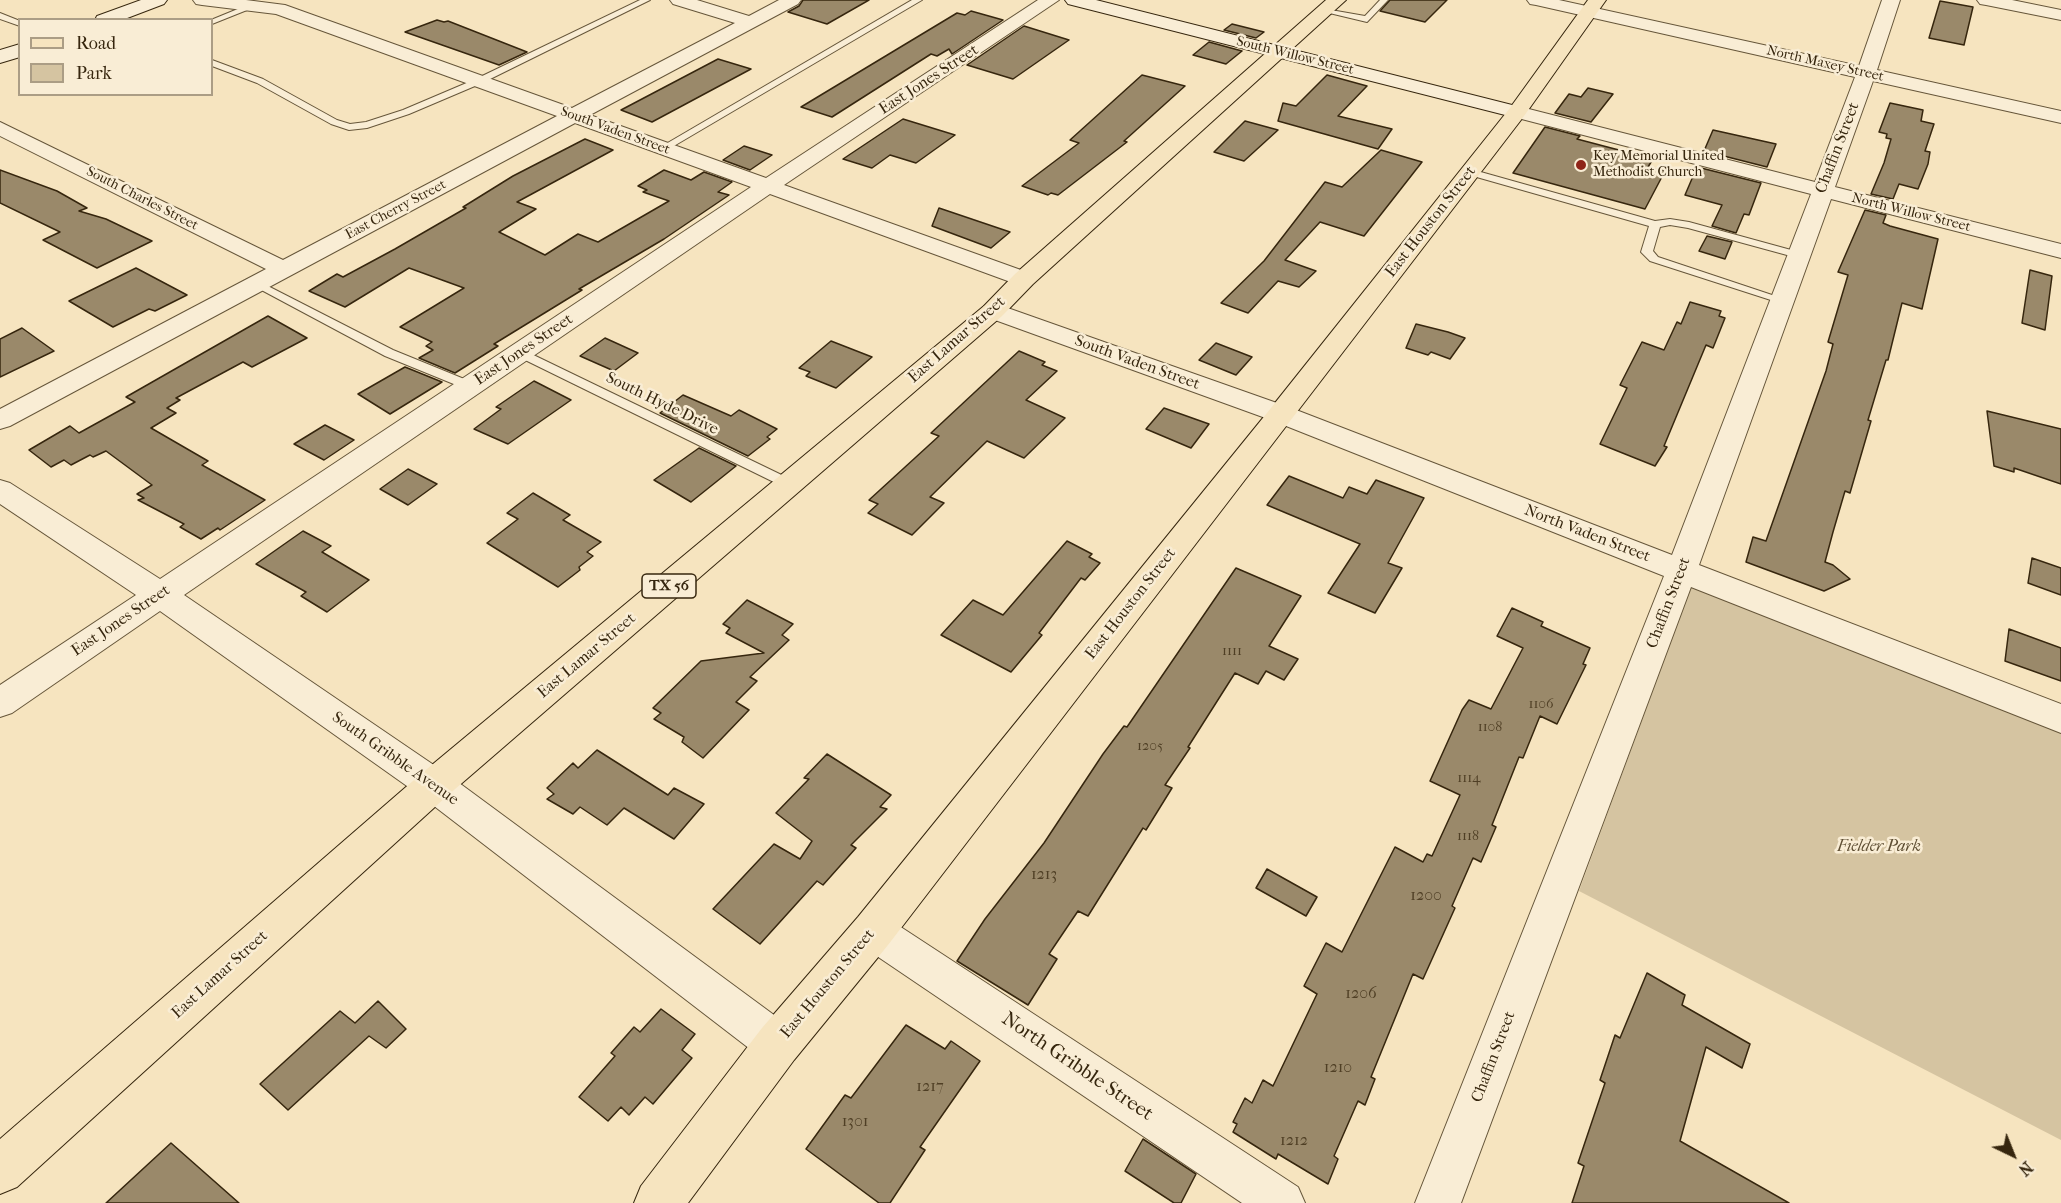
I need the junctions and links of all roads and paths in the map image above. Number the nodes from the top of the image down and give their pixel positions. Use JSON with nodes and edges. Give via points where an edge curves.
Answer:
{"nodes":[{"id":1,"x":158,"y":0,"type":"edge"},
{"id":2,"x":202,"y":0,"type":"edge"},
{"id":3,"x":646,"y":0,"type":"edge"},
{"id":4,"x":679,"y":0,"type":"edge"},
{"id":5,"x":792,"y":0,"type":"edge"},
{"id":6,"x":918,"y":0,"type":"edge"},
{"id":7,"x":1050,"y":0,"type":"edge"},
{"id":8,"x":1074,"y":0,"type":"edge"},
{"id":9,"x":1384,"y":0,"type":"edge"},
{"id":10,"x":1536,"y":0,"type":"edge"},
{"id":11,"x":1891,"y":0,"type":"edge"},
{"id":12,"x":1986,"y":0,"type":"edge"},
{"id":13,"x":253,"y":6,"type":"junction"},
{"id":14,"x":1331,"y":6,"type":"edge"},
{"id":15,"x":1593,"y":6,"type":"edge"},
{"id":16,"x":2061,"y":15,"type":"edge"},
{"id":17,"x":0,"y":16,"type":"edge"},
{"id":18,"x":109,"y":18,"type":"edge"},
{"id":19,"x":213,"y":22,"type":"edge"},
{"id":20,"x":751,"y":22,"type":"junction"},
{"id":21,"x":18,"y":23,"type":"edge"},
{"id":22,"x":18,"y":51,"type":"edge"},
{"id":23,"x":1280,"y":52,"type":"junction"},
{"id":24,"x":0,"y":57,"type":"edge"},
{"id":25,"x":213,"y":63,"type":"edge"},
{"id":26,"x":1866,"y":74,"type":"junction"},
{"id":27,"x":479,"y":81,"type":"junction"},
{"id":28,"x":1517,"y":112,"type":"junction"},
{"id":29,"x":574,"y":116,"type":"junction"},
{"id":30,"x":2061,"y":117,"type":"edge"},
{"id":31,"x":0,"y":128,"type":"edge"},
{"id":32,"x":664,"y":148,"type":"junction"},
{"id":33,"x":1470,"y":172,"type":"junction"},
{"id":34,"x":768,"y":186,"type":"junction"},
{"id":35,"x":1822,"y":190,"type":"junction"},
{"id":36,"x":1655,"y":224,"type":"junction"},
{"id":37,"x":2061,"y":251,"type":"edge"},
{"id":38,"x":1798,"y":255,"type":"junction"},
{"id":39,"x":285,"y":270,"type":"junction"},
{"id":40,"x":1024,"y":279,"type":"junction"},
{"id":41,"x":258,"y":284,"type":"junction"},
{"id":42,"x":1781,"y":300,"type":"junction"},
{"id":43,"x":993,"y":311,"type":"junction"},
{"id":44,"x":521,"y":353,"type":"junction"},
{"id":45,"x":470,"y":386,"type":"junction"},
{"id":46,"x":1281,"y":414,"type":"junction"},
{"id":47,"x":0,"y":420,"type":"edge"},
{"id":48,"x":789,"y":484,"type":"junction"},
{"id":49,"x":0,"y":490,"type":"edge"},
{"id":50,"x":1681,"y":571,"type":"junction"},
{"id":51,"x":160,"y":595,"type":"junction"},
{"id":52,"x":0,"y":703,"type":"edge"},
{"id":53,"x":2061,"y":719,"type":"edge"},
{"id":54,"x":434,"y":785,"type":"junction"},
{"id":55,"x":873,"y":931,"type":"junction"},
{"id":56,"x":778,"y":1044,"type":"junction"},
{"id":57,"x":0,"y":1170,"type":"edge"},
{"id":58,"x":658,"y":1203,"type":"edge"},
{"id":59,"x":1282,"y":1203,"type":"edge"},
{"id":60,"x":1438,"y":1203,"type":"edge"}],
"edges":[{"from":1,"to":18,"type":"street"},
{"from":2,"to":13,"type":"street","name":"South Vaden Street"},
{"from":3,"to":27,"type":"lane"},
{"from":4,"to":20,"type":"street"},
{"from":5,"to":20,"type":"street","name":"East Cherry Street"},
{"from":6,"to":32,"type":"lane"},
{"from":7,"to":34,"type":"street","name":"East Jones Street"},
{"from":8,"to":23,"type":"street","name":"South Willow Street"},
{"from":9,"to":14,"type":"lane","via":[[1366,19]]},
{"from":10,"to":15,"type":"street","name":"North Maxey Street"},
{"from":11,"to":26,"type":"street","name":"Chaffin Street"},
{"from":12,"to":16,"type":"street"},
{"from":13,"to":19,"type":"lane"},
{"from":13,"to":27,"type":"street","name":"South Vaden Street","via":[[279,9]]},
{"from":14,"to":23,"type":"main road","name":"East Lamar Street","number":"TX 56"},
{"from":15,"to":26,"type":"street","name":"North Maxey Street"},
{"from":15,"to":28,"type":"main road","name":"East Houston Street"},
{"from":17,"to":21,"type":"lane"},
{"from":20,"to":29,"type":"street","name":"East Cherry Street"},
{"from":22,"to":24,"type":"street"},
{"from":23,"to":28,"type":"street","name":"South Willow Street"},
{"from":23,"to":40,"type":"main road","name":"East Lamar Street","number":"TX 56"},
{"from":25,"to":27,"type":"lane","via":[[260,81],[349,127],[384,120]]},
{"from":26,"to":30,"type":"street","name":"North Maxey Street"},
{"from":26,"to":35,"type":"street","name":"Chaffin Street"},
{"from":27,"to":29,"type":"street","name":"South Vaden Street"},
{"from":28,"to":33,"type":"main road","name":"East Houston Street"},
{"from":28,"to":35,"type":"street","name":"North Willow Street"},
{"from":29,"to":32,"type":"street","name":"South Vaden Street"},
{"from":29,"to":39,"type":"street","name":"East Cherry Street"},
{"from":31,"to":39,"type":"street","name":"South Charles Street"},
{"from":32,"to":34,"type":"street","name":"South Vaden Street"},
{"from":33,"to":36,"type":"lane"},
{"from":33,"to":46,"type":"main road","name":"East Houston Street"},
{"from":34,"to":40,"type":"street","name":"South Vaden Street"},
{"from":34,"to":44,"type":"street","name":"East Jones Street"},
{"from":35,"to":37,"type":"street","name":"North Willow Street"},
{"from":35,"to":38,"type":"street","name":"Chaffin Street"},
{"from":36,"to":38,"type":"lane","via":[[1689,225]]},
{"from":36,"to":42,"type":"lane","via":[[1647,252],[1654,260]]},
{"from":38,"to":42,"type":"street","name":"Chaffin Street"},
{"from":39,"to":41,"type":"street","name":"East Cherry Street"},
{"from":40,"to":43,"type":"main road","name":"East Lamar Street","number":"TX 56"},
{"from":41,"to":45,"type":"lane","via":[[389,353]]},
{"from":41,"to":47,"type":"street","name":"East Cherry Street"},
{"from":42,"to":50,"type":"street","name":"Chaffin Street"},
{"from":43,"to":46,"type":"street","name":"South Vaden Street"},
{"from":43,"to":48,"type":"main road","name":"East Lamar Street","number":"TX 56"},
{"from":44,"to":45,"type":"street","name":"East Jones Street"},
{"from":44,"to":48,"type":"lane","name":"South Hyde Drive"},
{"from":45,"to":51,"type":"street","name":"East Jones Street"},
{"from":46,"to":50,"type":"street","name":"North Vaden Street"},
{"from":46,"to":55,"type":"main road","name":"East Houston Street"},
{"from":48,"to":54,"type":"main road","name":"East Lamar Street","number":"TX 56"},
{"from":49,"to":51,"type":"street","name":"South Gribble Avenue"},
{"from":50,"to":53,"type":"street","name":"North Vaden Street"},
{"from":50,"to":60,"type":"street","name":"Chaffin Street"},
{"from":51,"to":52,"type":"street","name":"East Jones Street"},
{"from":51,"to":54,"type":"street","name":"South Gribble Avenue"},
{"from":54,"to":56,"type":"street","name":"South Gribble Avenue"},
{"from":54,"to":57,"type":"main road","name":"East Lamar Street","number":"TX 56"},
{"from":55,"to":56,"type":"main road","name":"East Houston Street"},
{"from":55,"to":59,"type":"street","name":"North Gribble Street"},
{"from":56,"to":58,"type":"main road","name":"East Houston Street"}]}
